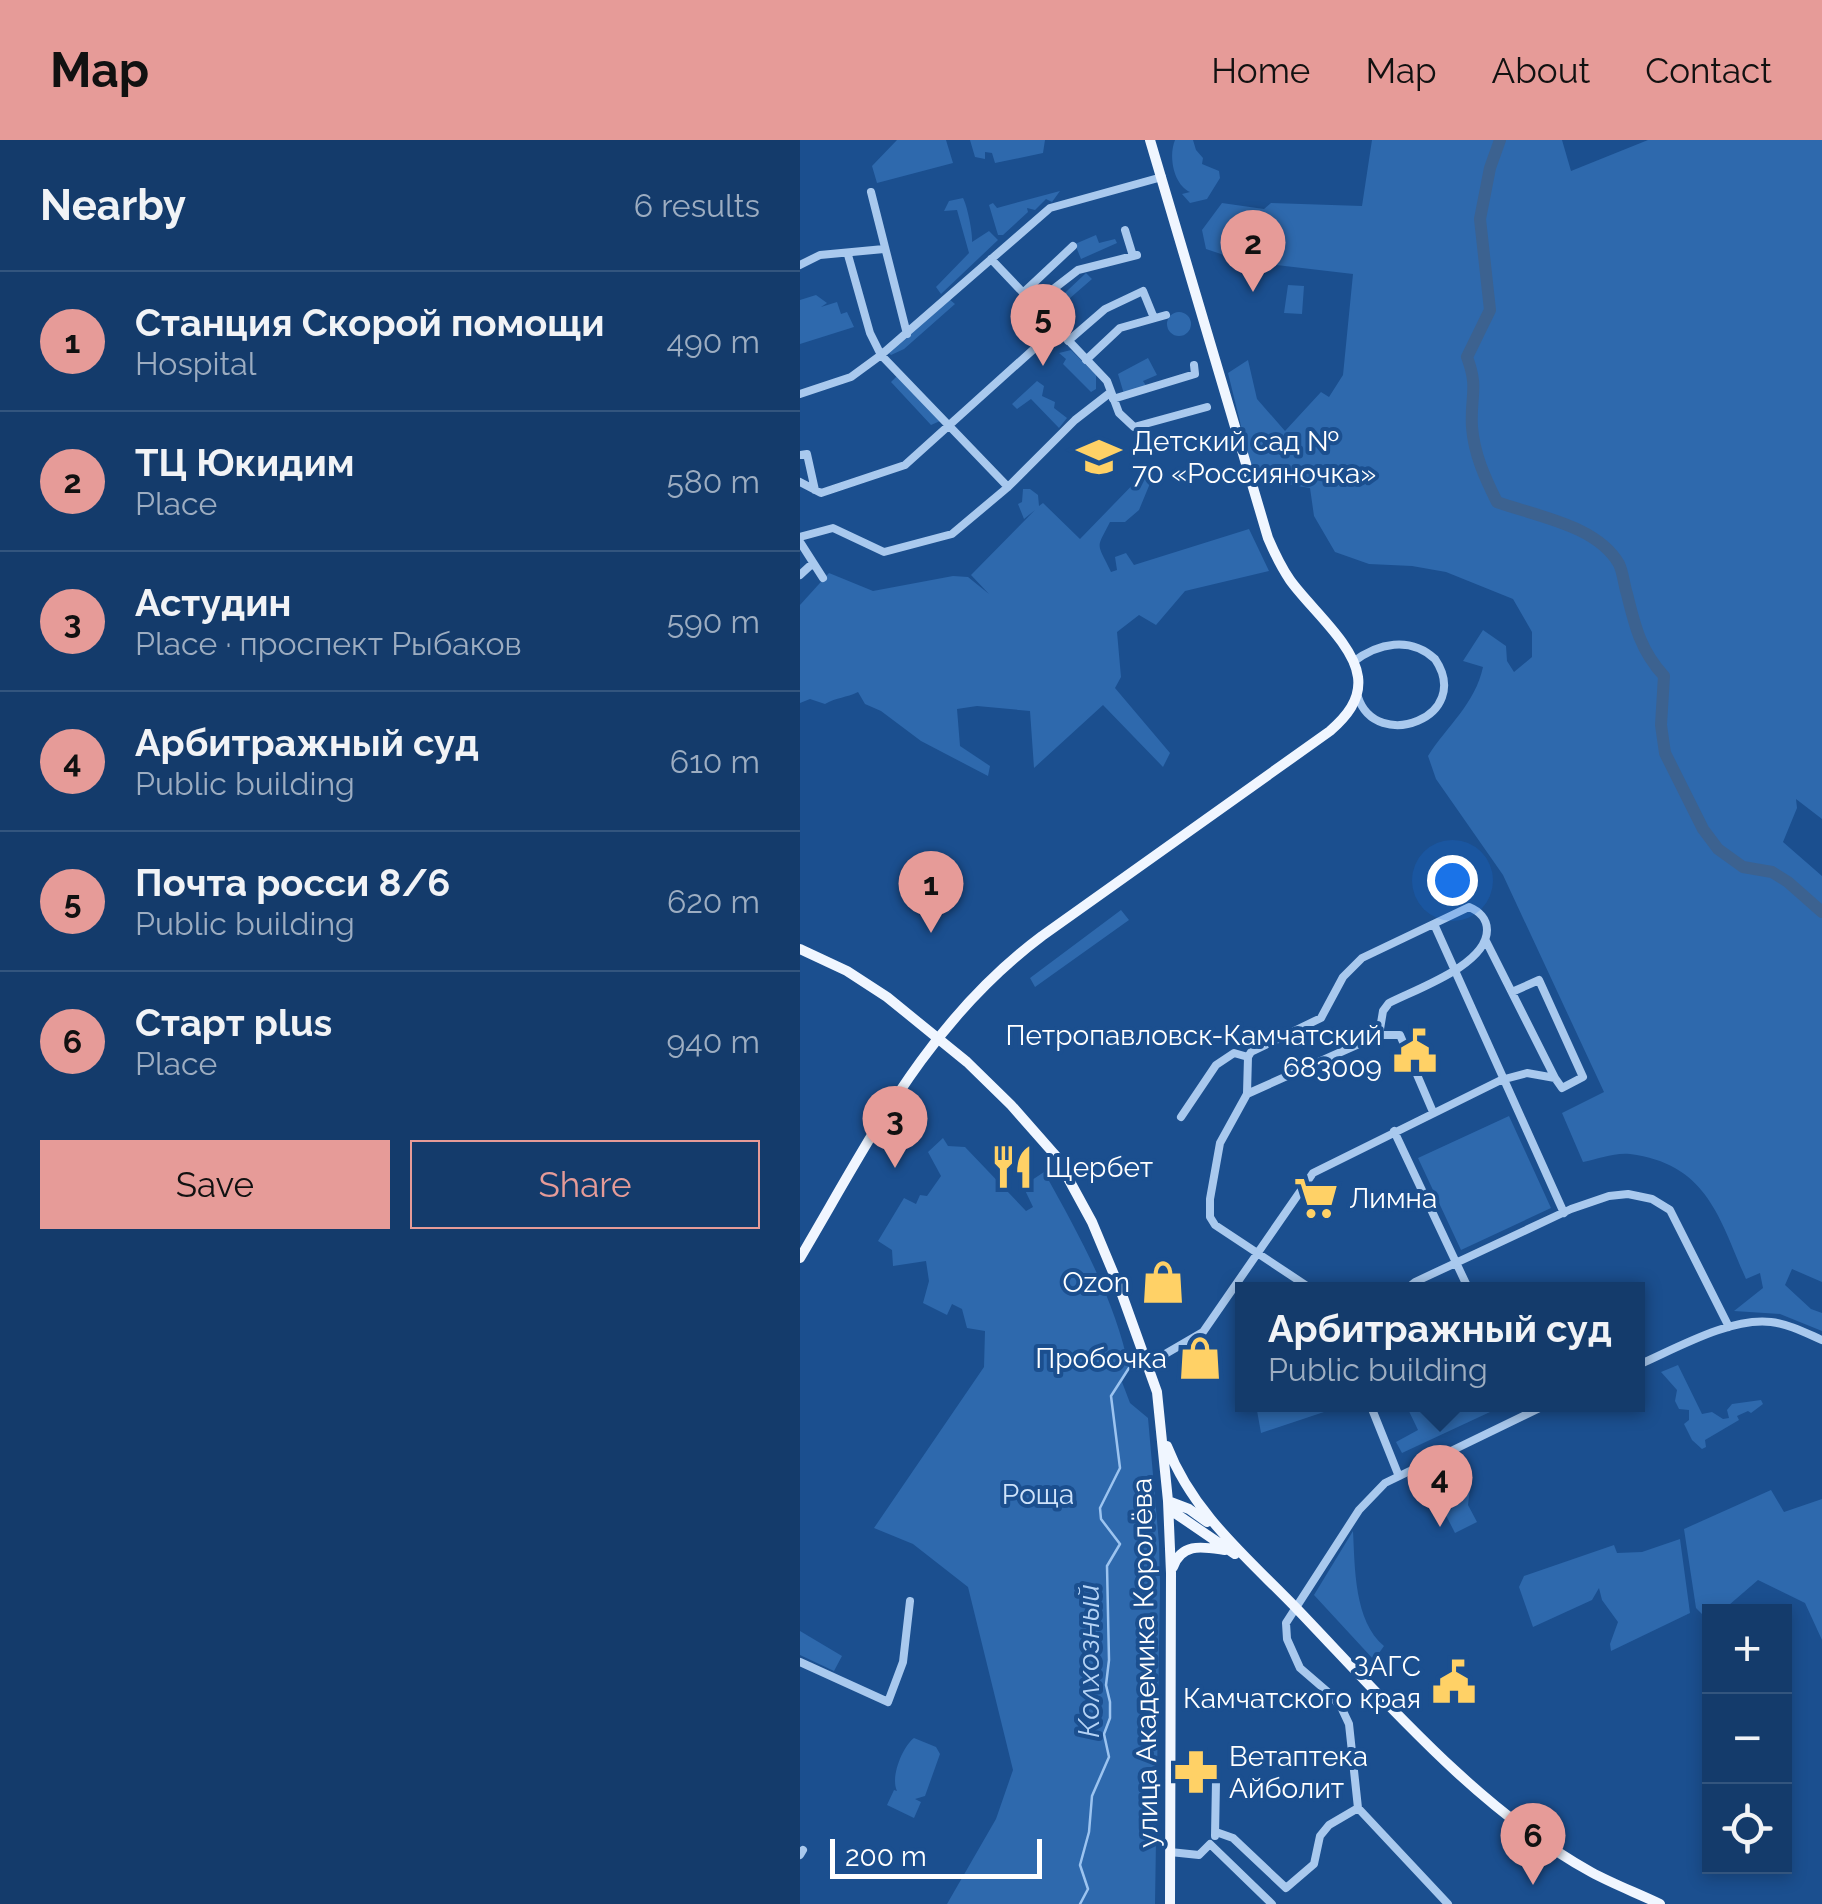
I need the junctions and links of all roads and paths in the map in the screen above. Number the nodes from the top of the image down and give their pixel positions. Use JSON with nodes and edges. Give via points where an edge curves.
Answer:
{"nodes":[{"id":1,"x":1150,"y":140,"type":"edge"},
{"id":2,"x":1162,"y":177,"type":"junction"},
{"id":3,"x":871,"y":192,"type":"dead end"},
{"id":4,"x":1125,"y":230,"type":"dead end"},
{"id":5,"x":1073,"y":246,"type":"dead end"},
{"id":6,"x":884,"y":249,"type":"junction"},
{"id":7,"x":848,"y":255,"type":"junction"},
{"id":8,"x":991,"y":259,"type":"junction"},
{"id":9,"x":800,"y":265,"type":"edge"},
{"id":10,"x":1024,"y":292,"type":"junction"},
{"id":11,"x":1034,"y":304,"type":"junction"},
{"id":12,"x":1166,"y":314,"type":"dead end"},
{"id":13,"x":1154,"y":318,"type":"junction"},
{"id":14,"x":1056,"y":329,"type":"junction"},
{"id":15,"x":907,"y":334,"type":"junction"},
{"id":16,"x":1068,"y":342,"type":"junction"},
{"id":17,"x":881,"y":355,"type":"junction"},
{"id":18,"x":1086,"y":360,"type":"junction"},
{"id":19,"x":1194,"y":365,"type":"dead end"},
{"id":20,"x":800,"y":394,"type":"edge"},
{"id":21,"x":1112,"y":395,"type":"junction"},
{"id":22,"x":1207,"y":407,"type":"dead end"},
{"id":23,"x":949,"y":424,"type":"junction"},
{"id":24,"x":800,"y":455,"type":"edge"},
{"id":25,"x":800,"y":482,"type":"edge"},
{"id":26,"x":1008,"y":487,"type":"junction"},
{"id":27,"x":816,"y":490,"type":"junction"},
{"id":28,"x":800,"y":539,"type":"edge"},
{"id":29,"x":814,"y":563,"type":"junction"},
{"id":30,"x":800,"y":574,"type":"edge"},
{"id":31,"x":823,"y":578,"type":"dead end"},
{"id":32,"x":1353,"y":662,"type":"junction"},
{"id":33,"x":1357,"y":693,"type":"junction"},
{"id":34,"x":1434,"y":924,"type":"junction"},
{"id":35,"x":1486,"y":941,"type":"junction"},
{"id":36,"x":800,"y":948,"type":"edge"},
{"id":37,"x":1455,"y":970,"type":"junction"},
{"id":38,"x":1512,"y":992,"type":"junction"},
{"id":39,"x":1379,"y":1034,"type":"junction"},
{"id":40,"x":938,"y":1037,"type":"junction"},
{"id":41,"x":1248,"y":1058,"type":"junction"},
{"id":42,"x":1555,"y":1078,"type":"junction"},
{"id":43,"x":1502,"y":1080,"type":"junction"},
{"id":44,"x":1247,"y":1094,"type":"junction"},
{"id":45,"x":1433,"y":1112,"type":"junction"},
{"id":46,"x":1181,"y":1118,"type":"dead end"},
{"id":47,"x":1394,"y":1131,"type":"junction"},
{"id":48,"x":1564,"y":1212,"type":"junction"},
{"id":49,"x":1256,"y":1254,"type":"junction"},
{"id":50,"x":800,"y":1258,"type":"edge"},
{"id":51,"x":1456,"y":1263,"type":"junction"},
{"id":52,"x":1237,"y":1282,"type":"edge"},
{"id":53,"x":1300,"y":1282,"type":"edge"},
{"id":54,"x":1419,"y":1282,"type":"edge"},
{"id":55,"x":1465,"y":1282,"type":"edge"},
{"id":56,"x":1235,"y":1285,"type":"edge"},
{"id":57,"x":1729,"y":1327,"type":"junction"},
{"id":58,"x":1822,"y":1340,"type":"edge"},
{"id":59,"x":1645,"y":1361,"type":"edge"},
{"id":60,"x":1148,"y":1364,"type":"junction"},
{"id":61,"x":1373,"y":1412,"type":"edge"},
{"id":62,"x":1530,"y":1412,"type":"edge"},
{"id":63,"x":1526,"y":1414,"type":"joint"},
{"id":64,"x":1162,"y":1436,"type":"junction"},
{"id":65,"x":1398,"y":1474,"type":"junction"},
{"id":66,"x":1169,"y":1505,"type":"junction"},
{"id":67,"x":1227,"y":1539,"type":"junction"},
{"id":68,"x":1230,"y":1551,"type":"junction"},
{"id":69,"x":1252,"y":1566,"type":"junction"},
{"id":70,"x":1172,"y":1573,"type":"junction"},
{"id":71,"x":910,"y":1601,"type":"dead end"},
{"id":72,"x":1296,"y":1608,"type":"junction"},
{"id":73,"x":800,"y":1662,"type":"edge"},
{"id":74,"x":1216,"y":1781,"type":"dead end"},
{"id":75,"x":1358,"y":1808,"type":"junction"},
{"id":76,"x":1216,"y":1832,"type":"junction"},
{"id":77,"x":1210,"y":1844,"type":"junction"},
{"id":78,"x":1170,"y":1852,"type":"junction"},
{"id":79,"x":1170,"y":1904,"type":"edge"},
{"id":80,"x":1272,"y":1904,"type":"edge"},
{"id":81,"x":1448,"y":1904,"type":"edge"},
{"id":82,"x":1660,"y":1904,"type":"edge"}],
"edges":[{"from":1,"to":2,"type":"main road"},
{"from":2,"to":8,"type":"street","via":[[1050,208]]},
{"from":2,"to":32,"type":"main road","via":[[1268,538],[1291,581]]},
{"from":3,"to":6,"type":"street"},
{"from":4,"to":11,"type":"street","via":[[1135,255],[1078,270]]},
{"from":5,"to":10,"type":"street"},
{"from":6,"to":7,"type":"street"},
{"from":6,"to":15,"type":"street"},
{"from":7,"to":9,"type":"street","via":[[820,255]]},
{"from":7,"to":17,"type":"street"},
{"from":8,"to":10,"type":"street"},
{"from":8,"to":15,"type":"street"},
{"from":10,"to":11,"type":"street"},
{"from":11,"to":14,"type":"street"},
{"from":12,"to":13,"type":"street"},
{"from":13,"to":16,"type":"street","via":[[1144,291],[1105,309]]},
{"from":13,"to":18,"type":"street","via":[[1120,328]]},
{"from":14,"to":16,"type":"street"},
{"from":14,"to":23,"type":"street"},
{"from":15,"to":17,"type":"street"},
{"from":16,"to":18,"type":"street"},
{"from":17,"to":20,"type":"street","via":[[852,377]]},
{"from":17,"to":23,"type":"street"},
{"from":18,"to":21,"type":"street"},
{"from":19,"to":21,"type":"street","via":[[1195,374]]},
{"from":21,"to":22,"type":"street","via":[[1134,427]]},
{"from":21,"to":26,"type":"street","via":[[1075,420]]},
{"from":23,"to":26,"type":"street"},
{"from":23,"to":27,"type":"street","via":[[905,464]]},
{"from":24,"to":27,"type":"street","via":[[807,454]]},
{"from":25,"to":27,"type":"street"},
{"from":26,"to":28,"type":"street","via":[[952,534],[902,549],[876,550],[833,528]]},
{"from":28,"to":29,"type":"street"},
{"from":29,"to":30,"type":"street"},
{"from":29,"to":31,"type":"street"},
{"from":32,"to":33,"type":"main road"},
{"from":32,"to":33,"type":"street","via":[[1378,648],[1406,644],[1436,659],[1444,682],[1435,710],[1406,724],[1370,717]]},
{"from":33,"to":40,"type":"main road","via":[[1330,731],[1006,964]]},
{"from":34,"to":35,"type":"street","via":[[1477,910],[1487,924]]},
{"from":34,"to":37,"type":"street"},
{"from":34,"to":41,"type":"street","via":[[1362,958],[1322,1018]]},
{"from":35,"to":37,"type":"street"},
{"from":35,"to":38,"type":"street"},
{"from":36,"to":40,"type":"main road","name":"улица Академика Королёва","via":[[847,971]]},
{"from":37,"to":39,"type":"street","via":[[1389,1002]]},
{"from":37,"to":43,"type":"street"},
{"from":38,"to":42,"type":"street"},
{"from":38,"to":42,"type":"street","via":[[1539,980],[1583,1076],[1562,1088]]},
{"from":39,"to":44,"type":"street"},
{"from":39,"to":45,"type":"street","via":[[1400,1035]]},
{"from":40,"to":50,"type":"main road","via":[[875,1126]]},
{"from":40,"to":60,"type":"main road","name":"улица Академика Королёва","via":[[1056,1156],[1092,1222]]},
{"from":41,"to":44,"type":"street"},
{"from":41,"to":46,"type":"street","via":[[1234,1053],[1216,1065]]},
{"from":42,"to":43,"type":"street","via":[[1527,1073]]},
{"from":43,"to":45,"type":"street"},
{"from":43,"to":48,"type":"street"},
{"from":44,"to":49,"type":"street","via":[[1220,1142],[1210,1217]]},
{"from":45,"to":47,"type":"street"},
{"from":47,"to":49,"type":"street","via":[[1313,1172]]},
{"from":47,"to":51,"type":"street"},
{"from":48,"to":51,"type":"street"},
{"from":48,"to":57,"type":"street","via":[[1628,1194],[1670,1210]]},
{"from":49,"to":52,"type":"street"},
{"from":49,"to":53,"type":"street"},
{"from":51,"to":54,"type":"street"},
{"from":51,"to":55,"type":"street"},
{"from":56,"to":60,"type":"street","via":[[1203,1332]]},
{"from":57,"to":58,"type":"street","via":[[1770,1322]]},
{"from":57,"to":59,"type":"street"},
{"from":60,"to":64,"type":"main road","name":"улица Академика Королёва"},
{"from":61,"to":65,"type":"street"},
{"from":62,"to":63,"type":"street"},
{"from":63,"to":65,"type":"street"},
{"from":64,"to":66,"type":"main road","name":"улица Академика Королёва"},
{"from":64,"to":67,"type":"main road","via":[[1183,1485]]},
{"from":65,"to":72,"type":"street","via":[[1360,1510]]},
{"from":66,"to":67,"type":"main road","via":[[1189,1509]]},
{"from":66,"to":68,"type":"main road"},
{"from":66,"to":70,"type":"main road","name":"улица Академика Королёва"},
{"from":67,"to":69,"type":"main road"},
{"from":68,"to":69,"type":"main road"},
{"from":68,"to":70,"type":"main road","via":[[1186,1549]]},
{"from":69,"to":72,"type":"main road"},
{"from":70,"to":78,"type":"main road","name":"улица Академика Королёва"},
{"from":71,"to":73,"type":"street","via":[[903,1662],[888,1702]]},
{"from":72,"to":75,"type":"street","via":[[1286,1623],[1287,1638],[1300,1668],[1342,1708]]},
{"from":72,"to":82,"type":"main road","via":[[1406,1723],[1503,1810],[1592,1872]]},
{"from":74,"to":76,"type":"street"},
{"from":75,"to":76,"type":"street","via":[[1329,1825],[1314,1864],[1286,1888],[1233,1838]]},
{"from":75,"to":81,"type":"street"},
{"from":76,"to":77,"type":"street"},
{"from":77,"to":78,"type":"street","via":[[1199,1855]]},
{"from":77,"to":80,"type":"street"},
{"from":78,"to":79,"type":"main road","name":"улица Академика Королёва"}]}
